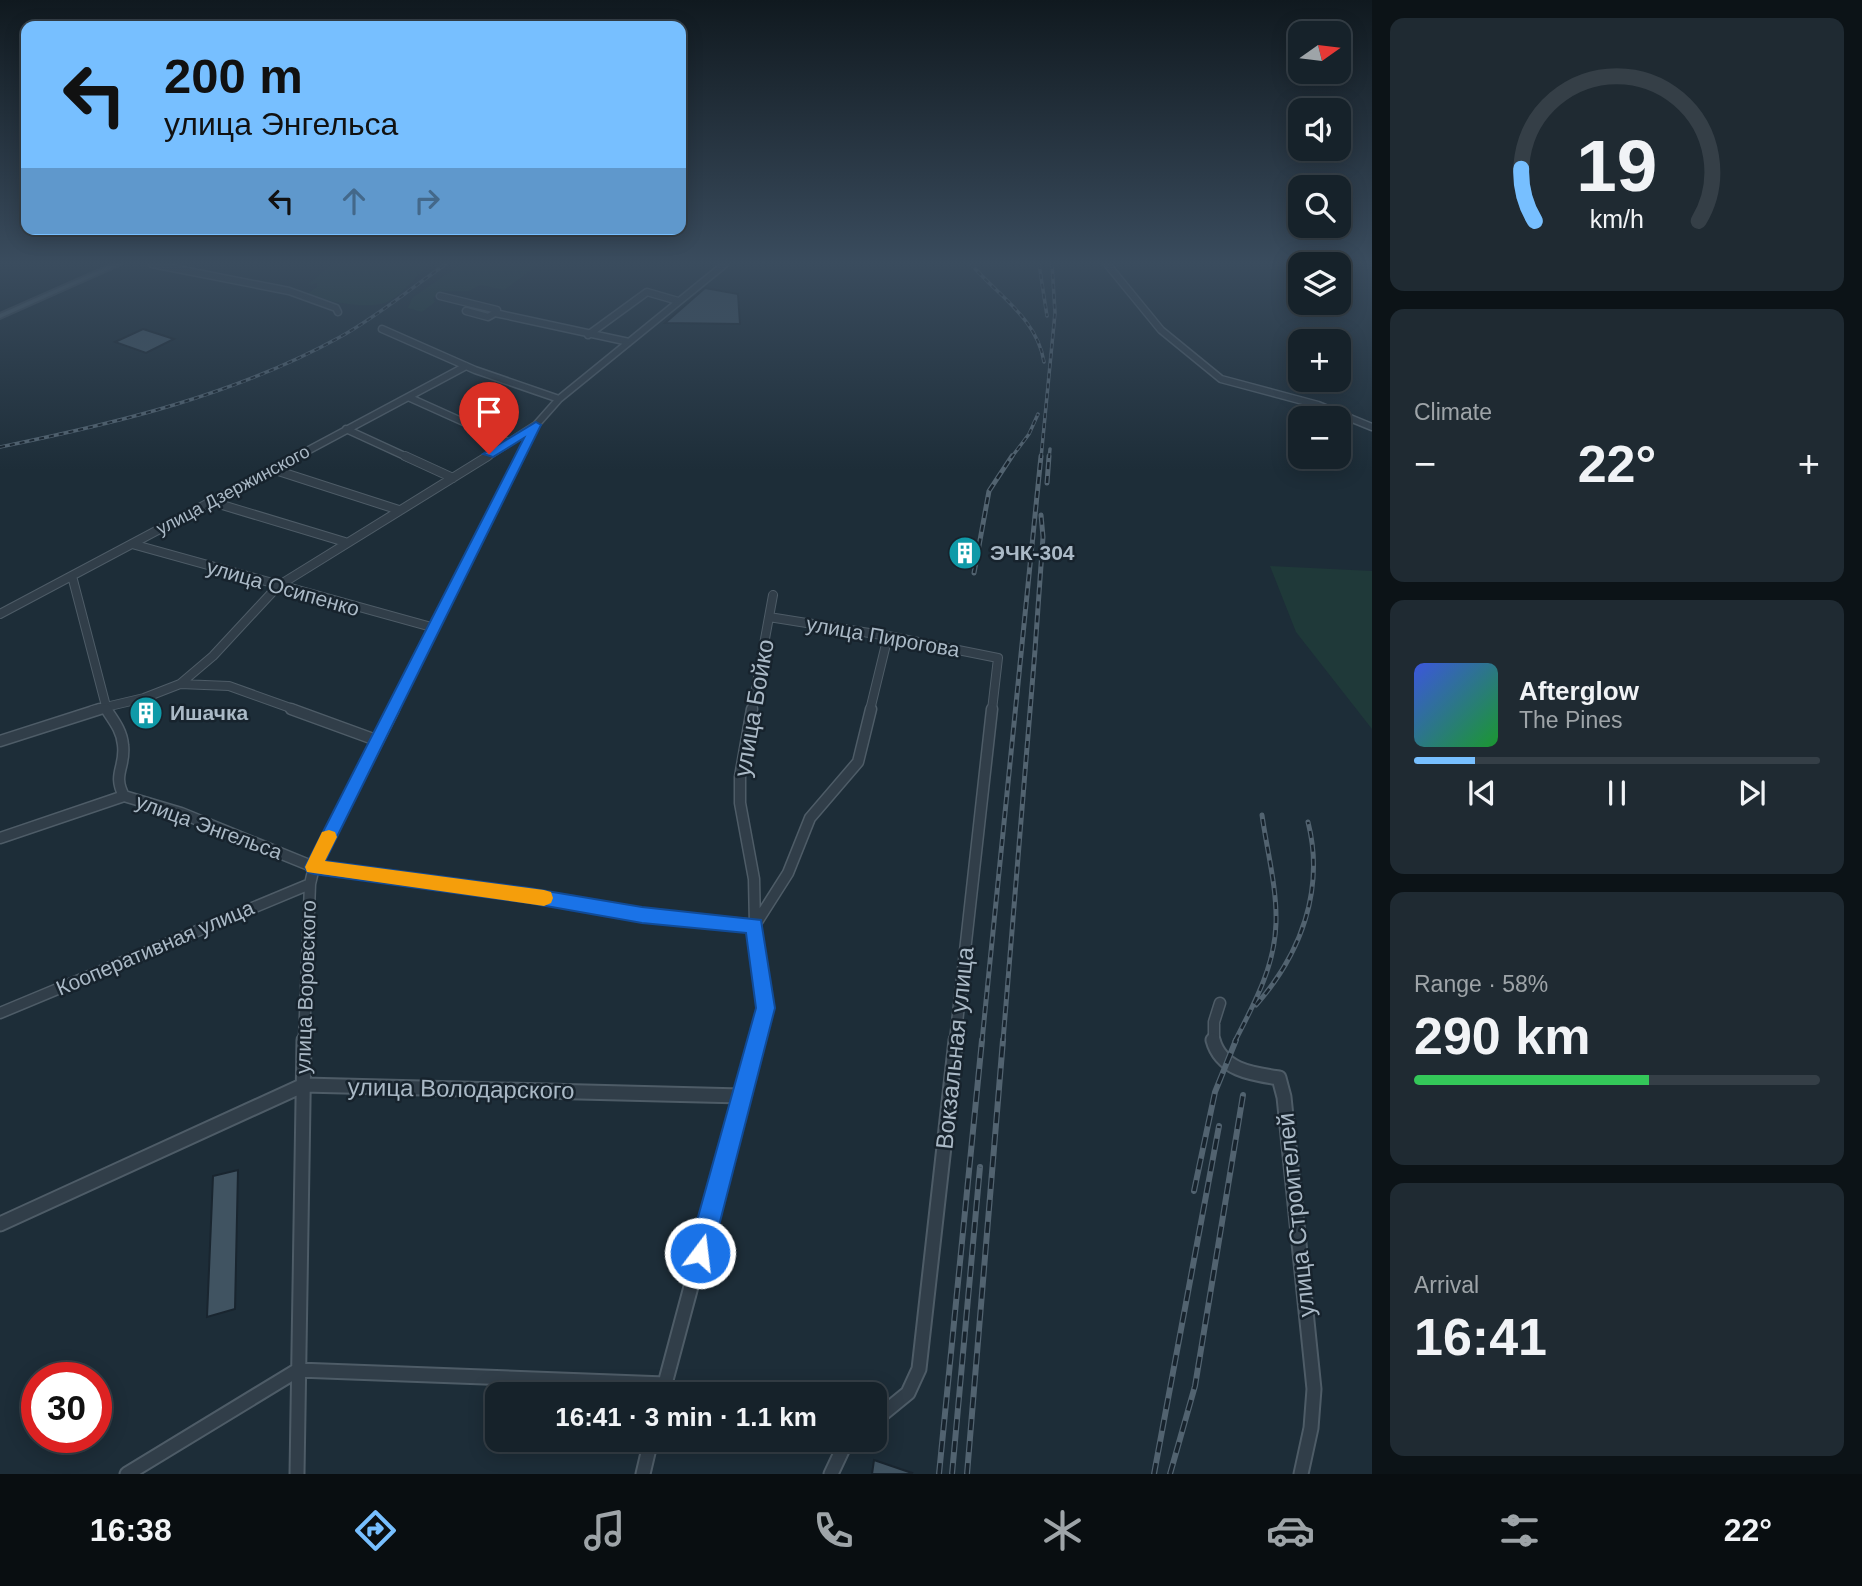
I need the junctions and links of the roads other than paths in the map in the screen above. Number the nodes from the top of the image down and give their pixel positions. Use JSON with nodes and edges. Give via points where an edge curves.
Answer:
{"nodes":[{"id":1,"x":391,"y":333,"type":"edge"},
{"id":2,"x":579,"y":333,"type":"edge"},
{"id":3,"x":591,"y":333,"type":"edge"},
{"id":4,"x":640,"y":333,"type":"edge"},
{"id":5,"x":1164,"y":333,"type":"edge"},
{"id":6,"x":588,"y":335,"type":"junction"},
{"id":7,"x":629,"y":342,"type":"junction"},
{"id":8,"x":466,"y":366,"type":"junction"},
{"id":9,"x":408,"y":397,"type":"junction"},
{"id":10,"x":559,"y":399,"type":"junction"},
{"id":11,"x":536,"y":425,"type":"junction"},
{"id":12,"x":1372,"y":427,"type":"edge"},
{"id":13,"x":346,"y":429,"type":"junction"},
{"id":14,"x":508,"y":442,"type":"junction"},
{"id":15,"x":272,"y":469,"type":"junction"},
{"id":16,"x":453,"y":478,"type":"junction"},
{"id":17,"x":209,"y":501,"type":"junction"},
{"id":18,"x":399,"y":510,"type":"junction"},
{"id":19,"x":345,"y":542,"type":"junction"},
{"id":20,"x":132,"y":544,"type":"junction"},
{"id":21,"x":72,"y":576,"type":"junction"},
{"id":22,"x":278,"y":586,"type":"junction"},
{"id":23,"x":774,"y":595,"type":"dead end"},
{"id":24,"x":0,"y":614,"type":"edge"},
{"id":25,"x":769,"y":617,"type":"junction"},
{"id":26,"x":435,"y":628,"type":"junction"},
{"id":27,"x":888,"y":636,"type":"junction"},
{"id":28,"x":998,"y":658,"type":"joint"},
{"id":29,"x":180,"y":684,"type":"junction"},
{"id":30,"x":105,"y":708,"type":"junction"},
{"id":31,"x":376,"y":740,"type":"junction"},
{"id":32,"x":0,"y":741,"type":"edge"},
{"id":33,"x":124,"y":796,"type":"junction"},
{"id":34,"x":0,"y":838,"type":"edge"},
{"id":35,"x":314,"y":867,"type":"junction"},
{"id":36,"x":310,"y":884,"type":"junction"},
{"id":37,"x":755,"y":925,"type":"junction"},
{"id":38,"x":1220,"y":1003,"type":"dead end"},
{"id":39,"x":0,"y":1013,"type":"edge"},
{"id":40,"x":303,"y":1085,"type":"junction"},
{"id":41,"x":742,"y":1096,"type":"junction"},
{"id":42,"x":0,"y":1224,"type":"edge"},
{"id":43,"x":298,"y":1370,"type":"junction"},
{"id":44,"x":518,"y":1382,"type":"edge"},
{"id":45,"x":666,"y":1382,"type":"edge"},
{"id":46,"x":887,"y":1411,"type":"edge"},
{"id":47,"x":648,"y":1452,"type":"edge"},
{"id":48,"x":841,"y":1452,"type":"edge"},
{"id":49,"x":127,"y":1474,"type":"edge"},
{"id":50,"x":297,"y":1474,"type":"edge"},
{"id":51,"x":643,"y":1474,"type":"edge"},
{"id":52,"x":831,"y":1474,"type":"edge"},
{"id":53,"x":1301,"y":1474,"type":"edge"}],
"edges":[{"from":1,"to":8,"type":"street"},
{"from":2,"to":6,"type":"street"},
{"from":3,"to":6,"type":"street"},
{"from":4,"to":7,"type":"street","name":"улица Воровского"},
{"from":5,"to":12,"type":"street","via":[[1221,379],[1318,405]]},
{"from":6,"to":7,"type":"street"},
{"from":7,"to":10,"type":"street","name":"улица Воровского"},
{"from":8,"to":9,"type":"street","name":"улица Дзержинского"},
{"from":8,"to":10,"type":"street"},
{"from":9,"to":13,"type":"street","name":"улица Дзержинского"},
{"from":9,"to":14,"type":"street"},
{"from":10,"to":11,"type":"street","name":"улица Воровского"},
{"from":11,"to":14,"type":"street"},
{"from":11,"to":26,"type":"street","name":"улица Воровского"},
{"from":13,"to":15,"type":"street","name":"улица Дзержинского"},
{"from":13,"to":16,"type":"street"},
{"from":14,"to":16,"type":"street"},
{"from":15,"to":17,"type":"street","name":"улица Дзержинского"},
{"from":15,"to":18,"type":"street"},
{"from":16,"to":18,"type":"street"},
{"from":17,"to":19,"type":"street"},
{"from":17,"to":20,"type":"street","name":"улица Дзержинского"},
{"from":18,"to":19,"type":"street"},
{"from":19,"to":22,"type":"street"},
{"from":20,"to":21,"type":"street","name":"улица Дзержинского"},
{"from":20,"to":22,"type":"street","name":"улица Осипенко"},
{"from":21,"to":24,"type":"street","name":"улица Дзержинского"},
{"from":21,"to":30,"type":"street"},
{"from":22,"to":26,"type":"street","name":"улица Осипенко"},
{"from":22,"to":29,"type":"street","via":[[213,656]]},
{"from":23,"to":25,"type":"street","name":"улица Бойко"},
{"from":25,"to":27,"type":"street","name":"улица Пирогова"},
{"from":25,"to":37,"type":"street","name":"улица Бойко","via":[[740,777],[740,803],[754,879]]},
{"from":26,"to":31,"type":"street","name":"улица Воровского"},
{"from":27,"to":28,"type":"street","name":"улица Пирогова"},
{"from":27,"to":37,"type":"street","via":[[858,762],[810,818],[788,873]]},
{"from":28,"to":46,"type":"street","name":"Вокзальная улица","via":[[919,1369],[908,1394]]},
{"from":29,"to":30,"type":"street"},
{"from":29,"to":31,"type":"street","via":[[229,686]]},
{"from":30,"to":32,"type":"street"},
{"from":30,"to":33,"type":"street","via":[[120,730],[124,748],[117,783]]},
{"from":31,"to":35,"type":"street","name":"улица Воровского"},
{"from":33,"to":34,"type":"street","name":"улица Энгельса"},
{"from":33,"to":35,"type":"street","name":"улица Энгельса","via":[[181,813]]},
{"from":35,"to":36,"type":"street","name":"улица Воровского"},
{"from":35,"to":37,"type":"street","name":"улица Энгельса","via":[[642,915]]},
{"from":36,"to":39,"type":"street","name":"Кооперативная улица"},
{"from":36,"to":40,"type":"street","name":"улица Воровского"},
{"from":37,"to":41,"type":"street","name":"улица Бойко","via":[[765,1008]]},
{"from":38,"to":53,"type":"street","name":"улица Строителей","via":[[1212,1021],[1218,1057],[1251,1075],[1279,1078],[1284,1097],[1314,1389]]},
{"from":40,"to":41,"type":"street","name":"улица Володарского"},
{"from":40,"to":42,"type":"street","name":"улица Володарского"},
{"from":40,"to":43,"type":"street","name":"улица Воровского"},
{"from":41,"to":45,"type":"street","name":"улица Бойко"},
{"from":43,"to":44,"type":"street"},
{"from":43,"to":49,"type":"street"},
{"from":43,"to":50,"type":"street","name":"улица Воровского"},
{"from":47,"to":51,"type":"street"},
{"from":48,"to":52,"type":"street"}]}
